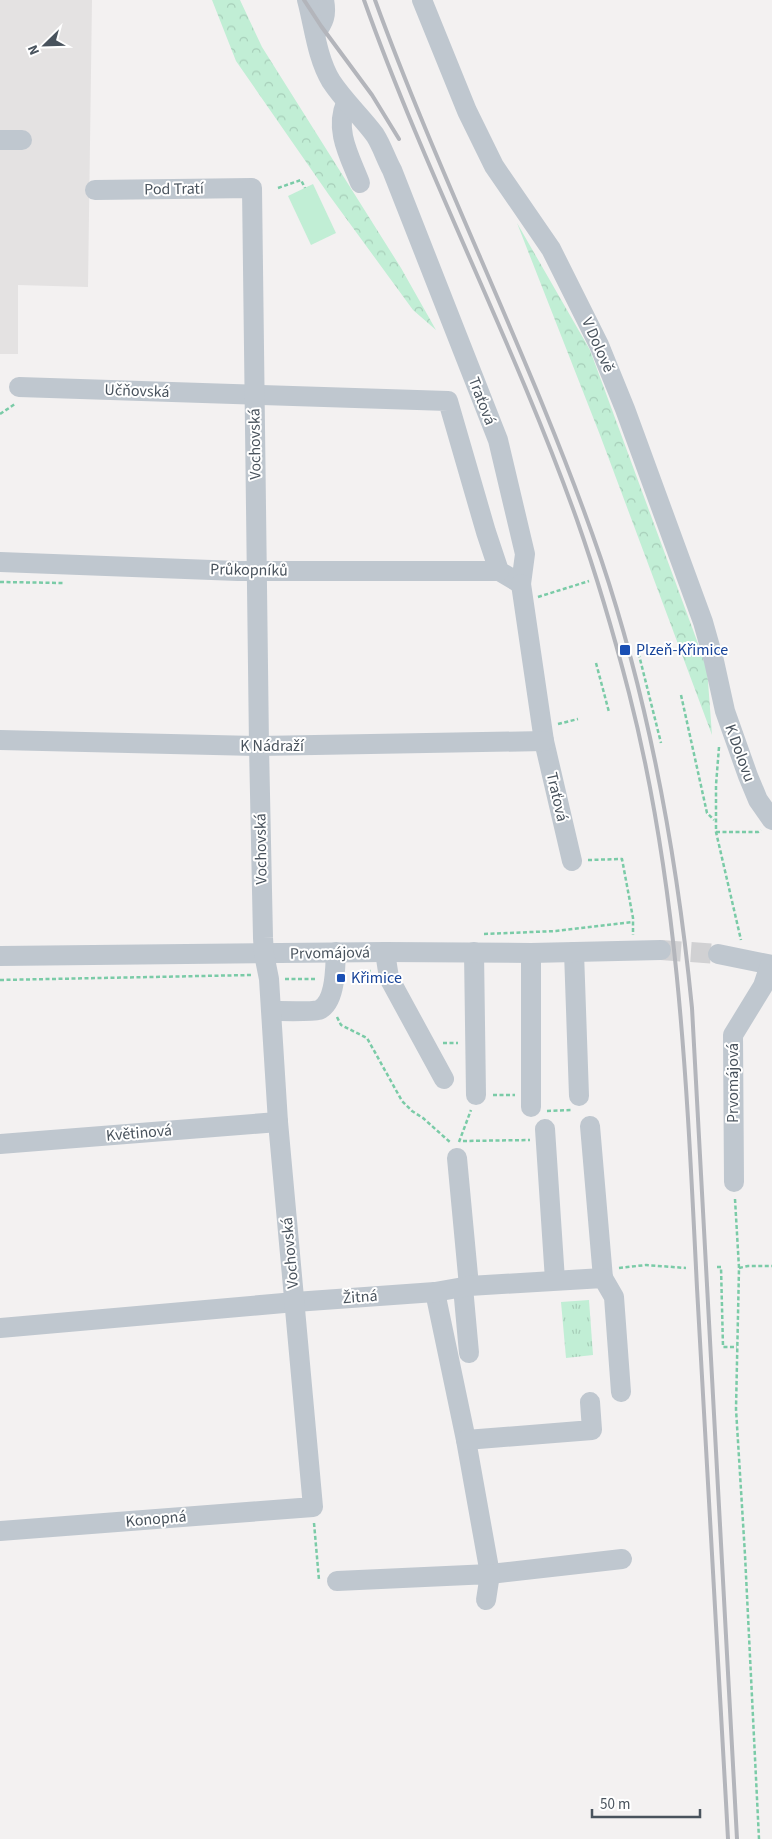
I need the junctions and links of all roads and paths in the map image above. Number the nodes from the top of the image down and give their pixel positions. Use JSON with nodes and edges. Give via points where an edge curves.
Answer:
{"nodes":[{"id":1,"x":307,"y":0,"type":"edge"},
{"id":2,"x":324,"y":0,"type":"edge"},
{"id":3,"x":422,"y":0,"type":"edge"},
{"id":4,"x":315,"y":34,"type":"junction"},
{"id":5,"x":346,"y":103,"type":"junction"},
{"id":6,"x":0,"y":140,"type":"edge"},
{"id":7,"x":22,"y":140,"type":"dead end"},
{"id":8,"x":360,"y":183,"type":"dead end"},
{"id":9,"x":278,"y":188,"type":"dead end"},
{"id":10,"x":305,"y":188,"type":"dead end"},
{"id":11,"x":95,"y":190,"type":"dead end"},
{"id":12,"x":19,"y":387,"type":"dead end"},
{"id":13,"x":254,"y":395,"type":"junction"},
{"id":14,"x":448,"y":401,"type":"joint"},
{"id":15,"x":0,"y":562,"type":"edge"},
{"id":16,"x":257,"y":571,"type":"junction"},
{"id":17,"x":499,"y":571,"type":"junction"},
{"id":18,"x":589,"y":581,"type":"dead end"},
{"id":19,"x":522,"y":593,"type":"junction"},
{"id":20,"x":637,"y":647,"type":"dead end"},
{"id":21,"x":596,"y":663,"type":"dead end"},
{"id":22,"x":681,"y":695,"type":"dead end"},
{"id":23,"x":725,"y":711,"type":"joint"},
{"id":24,"x":609,"y":712,"type":"dead end"},
{"id":25,"x":732,"y":731,"type":"junction"},
{"id":26,"x":0,"y":740,"type":"edge"},
{"id":27,"x":544,"y":741,"type":"junction"},
{"id":28,"x":661,"y":744,"type":"dead end"},
{"id":29,"x":258,"y":746,"type":"junction"},
{"id":30,"x":772,"y":820,"type":"edge"},
{"id":31,"x":714,"y":822,"type":"junction"},
{"id":32,"x":716,"y":832,"type":"junction"},
{"id":33,"x":572,"y":861,"type":"joint"},
{"id":34,"x":501,"y":933,"type":"dead end"},
{"id":35,"x":741,"y":940,"type":"dead end"},
{"id":36,"x":660,"y":950,"type":"tunnel mouth"},
{"id":37,"x":336,"y":952,"type":"junction"},
{"id":38,"x":385,"y":952,"type":"junction"},
{"id":39,"x":474,"y":952,"type":"junction"},
{"id":40,"x":574,"y":952,"type":"junction"},
{"id":41,"x":531,"y":953,"type":"junction"},
{"id":42,"x":264,"y":954,"type":"junction"},
{"id":43,"x":718,"y":954,"type":"tunnel mouth"},
{"id":44,"x":0,"y":956,"type":"edge"},
{"id":45,"x":771,"y":965,"type":"edge"},
{"id":46,"x":328,"y":1003,"type":"junction"},
{"id":47,"x":272,"y":1011,"type":"junction"},
{"id":48,"x":424,"y":1043,"type":"junction"},
{"id":49,"x":474,"y":1044,"type":"junction"},
{"id":50,"x":444,"y":1079,"type":"dead end"},
{"id":51,"x":476,"y":1095,"type":"junction"},
{"id":52,"x":579,"y":1096,"type":"joint"},
{"id":53,"x":531,"y":1101,"type":"junction"},
{"id":54,"x":278,"y":1122,"type":"junction"},
{"id":55,"x":590,"y":1126,"type":"dead end"},
{"id":56,"x":546,"y":1134,"type":"joint"},
{"id":57,"x":0,"y":1144,"type":"edge"},
{"id":58,"x":458,"y":1150,"type":"junction"},
{"id":59,"x":734,"y":1182,"type":"joint"},
{"id":60,"x":772,"y":1266,"type":"edge"},
{"id":61,"x":717,"y":1267,"type":"dead end"},
{"id":62,"x":739,"y":1268,"type":"junction"},
{"id":63,"x":603,"y":1278,"type":"junction"},
{"id":64,"x":556,"y":1280,"type":"junction"},
{"id":65,"x":466,"y":1287,"type":"junction"},
{"id":66,"x":435,"y":1292,"type":"junction"},
{"id":67,"x":295,"y":1302,"type":"junction"},
{"id":68,"x":0,"y":1328,"type":"edge"},
{"id":69,"x":737,"y":1347,"type":"junction"},
{"id":70,"x":469,"y":1353,"type":"dead end"},
{"id":71,"x":621,"y":1392,"type":"dead end"},
{"id":72,"x":590,"y":1402,"type":"dead end"},
{"id":73,"x":466,"y":1440,"type":"junction"},
{"id":74,"x":313,"y":1507,"type":"junction"},
{"id":75,"x":0,"y":1532,"type":"edge"},
{"id":76,"x":622,"y":1559,"type":"dead end"},
{"id":77,"x":490,"y":1574,"type":"junction"},
{"id":78,"x":337,"y":1581,"type":"joint"},
{"id":79,"x":486,"y":1600,"type":"dead end"},
{"id":80,"x":759,"y":1839,"type":"edge"}],
"edges":[{"from":1,"to":4,"type":"street","name":"Traťová"},
{"from":2,"to":4,"type":"street","via":[[324,21]]},
{"from":3,"to":23,"type":"street","name":"V Dolově","via":[[467,111],[494,166],[551,249],[599,344],[703,622]]},
{"from":4,"to":5,"type":"street","name":"Traťová","via":[[330,80]]},
{"from":5,"to":8,"type":"street","via":[[341,120],[342,134]]},
{"from":5,"to":19,"type":"street","name":"Traťová","via":[[376,137],[392,170],[498,440],[525,554]]},
{"from":6,"to":7,"type":"street"},
{"from":9,"to":10,"type":"path","via":[[301,180]]},
{"from":11,"to":13,"type":"street","name":"Pod Tratí","via":[[252,188]]},
{"from":12,"to":13,"type":"street","name":"Učňovská"},
{"from":13,"to":14,"type":"street","name":"Učňovská"},
{"from":13,"to":16,"type":"street","name":"Vochovská"},
{"from":14,"to":17,"type":"street","name":"Traťová"},
{"from":15,"to":16,"type":"street","name":"Průkopníků"},
{"from":16,"to":17,"type":"street","name":"Průkopníků"},
{"from":16,"to":29,"type":"street","name":"Vochovská"},
{"from":17,"to":19,"type":"street"},
{"from":18,"to":19,"type":"path"},
{"from":19,"to":27,"type":"street","name":"Traťová"},
{"from":20,"to":28,"type":"path"},
{"from":21,"to":24,"type":"path"},
{"from":22,"to":31,"type":"path","via":[[707,812]]},
{"from":23,"to":25,"type":"street","name":"K Dolovu"},
{"from":25,"to":30,"type":"street","name":"K Dolovu","via":[[758,800]]},
{"from":25,"to":31,"type":"path","via":[[720,741]]},
{"from":26,"to":29,"type":"street","name":"K Nádraží"},
{"from":27,"to":29,"type":"street","name":"K Nádraží"},
{"from":27,"to":33,"type":"street","name":"Traťová"},
{"from":29,"to":42,"type":"street","name":"Vochovská"},
{"from":30,"to":32,"type":"path","via":[[758,832]]},
{"from":31,"to":32,"type":"path"},
{"from":32,"to":35,"type":"path"},
{"from":33,"to":34,"type":"path","via":[[622,860],[632,922]]},
{"from":36,"to":40,"type":"street","name":"Prvomájová"},
{"from":37,"to":38,"type":"street","name":"Prvomájová"},
{"from":37,"to":42,"type":"street","name":"Prvomájová"},
{"from":37,"to":46,"type":"street","via":[[335,979]]},
{"from":38,"to":39,"type":"street","name":"Prvomájová"},
{"from":38,"to":48,"type":"street","via":[[389,978]]},
{"from":39,"to":41,"type":"street","name":"Prvomájová"},
{"from":39,"to":49,"type":"street"},
{"from":40,"to":41,"type":"street","name":"Prvomájová"},
{"from":40,"to":52,"type":"street"},
{"from":41,"to":53,"type":"street"},
{"from":42,"to":44,"type":"street","name":"Prvomájová"},
{"from":42,"to":47,"type":"street","name":"Vochovská"},
{"from":43,"to":45,"type":"street","name":"Prvomájová"},
{"from":45,"to":59,"type":"street","name":"Prvomájová","via":[[763,986],[733,1035]]},
{"from":46,"to":47,"type":"street","via":[[318,1010]]},
{"from":46,"to":58,"type":"path","via":[[341,1025],[368,1038],[402,1101]]},
{"from":47,"to":54,"type":"street","name":"Vochovská"},
{"from":48,"to":49,"type":"path"},
{"from":48,"to":50,"type":"street"},
{"from":49,"to":51,"type":"street"},
{"from":51,"to":53,"type":"path"},
{"from":51,"to":58,"type":"path"},
{"from":52,"to":53,"type":"path","via":[[580,1105],[571,1111],[538,1111]]},
{"from":54,"to":57,"type":"street","name":"Květinová"},
{"from":54,"to":67,"type":"street","name":"Vochovská"},
{"from":55,"to":63,"type":"street"},
{"from":56,"to":58,"type":"path"},
{"from":56,"to":64,"type":"street"},
{"from":58,"to":65,"type":"street"},
{"from":59,"to":62,"type":"path"},
{"from":60,"to":62,"type":"path"},
{"from":61,"to":69,"type":"path","via":[[720,1267],[723,1347]]},
{"from":62,"to":69,"type":"path"},
{"from":63,"to":64,"type":"street","name":"Žitná"},
{"from":63,"to":71,"type":"street","via":[[614,1297]]},
{"from":64,"to":65,"type":"street","name":"Žitná"},
{"from":65,"to":66,"type":"street","name":"Žitná"},
{"from":65,"to":70,"type":"street"},
{"from":66,"to":67,"type":"street","name":"Žitná"},
{"from":66,"to":73,"type":"street"},
{"from":67,"to":68,"type":"street","name":"Žitná"},
{"from":67,"to":74,"type":"street","name":"Vochovská"},
{"from":69,"to":80,"type":"path","via":[[736,1409]]},
{"from":72,"to":73,"type":"street","via":[[592,1430]]},
{"from":73,"to":77,"type":"street"},
{"from":74,"to":75,"type":"street","name":"Konopná"},
{"from":74,"to":78,"type":"path","via":[[319,1582]]},
{"from":76,"to":77,"type":"street"},
{"from":77,"to":78,"type":"street"},
{"from":77,"to":79,"type":"street"}]}
